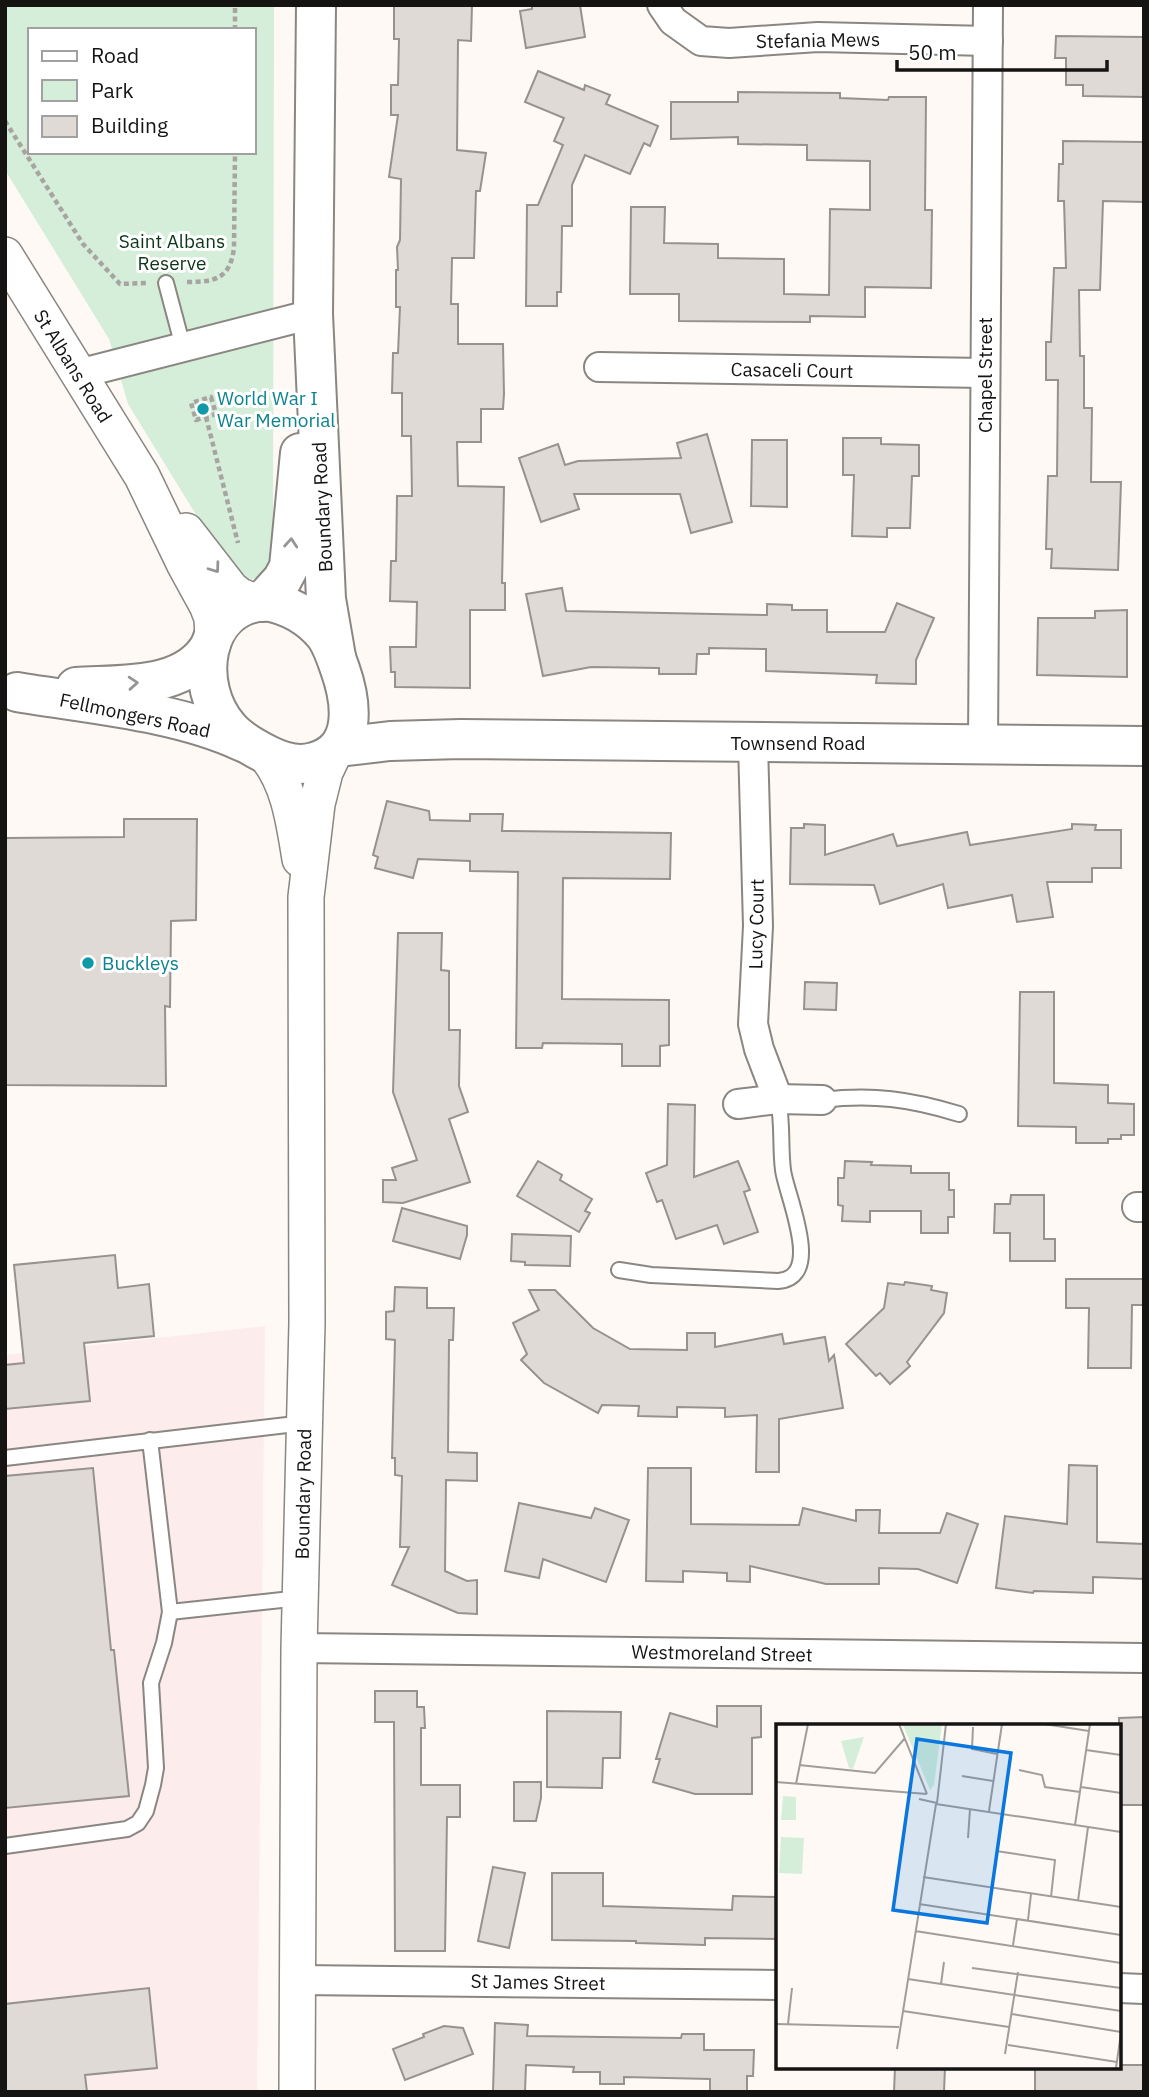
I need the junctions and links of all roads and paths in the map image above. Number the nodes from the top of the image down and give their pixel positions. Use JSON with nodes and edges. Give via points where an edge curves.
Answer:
{"nodes":[{"id":1,"x":235,"y":5,"type":"edge"},
{"id":2,"x":316,"y":5,"type":"edge"},
{"id":3,"x":662,"y":5,"type":"edge"},
{"id":4,"x":988,"y":5,"type":"edge"},
{"id":5,"x":235,"y":28,"type":"edge"},
{"id":6,"x":988,"y":41,"type":"junction"},
{"id":7,"x":5,"y":121,"type":"edge"},
{"id":8,"x":234,"y":154,"type":"edge"},
{"id":9,"x":5,"y":255,"type":"edge"},
{"id":10,"x":166,"y":283,"type":"junction"},
{"id":11,"x":313,"y":314,"type":"junction"},
{"id":12,"x":183,"y":347,"type":"junction"},
{"id":13,"x":599,"y":367,"type":"dead end"},
{"id":14,"x":985,"y":373,"type":"junction"},
{"id":15,"x":78,"y":374,"type":"junction"},
{"id":16,"x":206,"y":417,"type":"junction"},
{"id":17,"x":142,"y":476,"type":"junction"},
{"id":18,"x":240,"y":552,"type":"dead end"},
{"id":19,"x":259,"y":602,"type":"junction"},
{"id":20,"x":212,"y":641,"type":"junction"},
{"id":21,"x":339,"y":666,"type":"junction"},
{"id":22,"x":11,"y":692,"type":"edge"},
{"id":23,"x":453,"y":739,"type":"junction"},
{"id":24,"x":753,"y":744,"type":"junction"},
{"id":25,"x":983,"y":744,"type":"junction"},
{"id":26,"x":1144,"y":746,"type":"edge"},
{"id":27,"x":257,"y":749,"type":"junction"},
{"id":28,"x":337,"y":749,"type":"junction"},
{"id":29,"x":306,"y":897,"type":"junction"},
{"id":30,"x":778,"y":1100,"type":"junction"},
{"id":31,"x":822,"y":1100,"type":"joint"},
{"id":32,"x":738,"y":1104,"type":"dead end"},
{"id":33,"x":959,"y":1114,"type":"dead end"},
{"id":34,"x":619,"y":1270,"type":"dead end"},
{"id":35,"x":304,"y":1423,"type":"junction"},
{"id":36,"x":150,"y":1440,"type":"junction"},
{"id":37,"x":5,"y":1458,"type":"edge"},
{"id":38,"x":300,"y":1598,"type":"junction"},
{"id":39,"x":170,"y":1612,"type":"junction"},
{"id":40,"x":299,"y":1648,"type":"junction"},
{"id":41,"x":1144,"y":1658,"type":"edge"},
{"id":42,"x":5,"y":1846,"type":"edge"},
{"id":43,"x":298,"y":1980,"type":"junction"},
{"id":44,"x":776,"y":1984,"type":"edge"},
{"id":45,"x":1121,"y":1988,"type":"edge"},
{"id":46,"x":1144,"y":1989,"type":"edge"},
{"id":47,"x":297,"y":2092,"type":"edge"}],
"edges":[{"from":1,"to":5,"type":"path"},
{"from":2,"to":11,"type":"main road","name":"Boundary Road"},
{"from":3,"to":6,"type":"street","name":"Stefania Mews","via":[[673,21],[701,41],[818,37]]},
{"from":4,"to":6,"type":"street","name":"Chapel Street"},
{"from":6,"to":14,"type":"street","name":"Chapel Street"},
{"from":7,"to":10,"type":"path","via":[[83,244],[120,284]]},
{"from":8,"to":10,"type":"path","via":[[231,264],[214,280]]},
{"from":9,"to":15,"type":"street","name":"St Albans Road"},
{"from":10,"to":12,"type":"lane"},
{"from":11,"to":12,"type":"street"},
{"from":19,"to":11,"type":"main road","name":"Boundary Road","one_way":true,"via":[[282,580],[290,561]]},
{"from":11,"to":21,"type":"main road","name":"Boundary Road","via":[[326,599]]},
{"from":12,"to":15,"type":"street"},
{"from":13,"to":14,"type":"street","name":"Casaceli Court"},
{"from":14,"to":25,"type":"street","name":"Chapel Street"},
{"from":15,"to":17,"type":"street","name":"St Albans Road"},
{"from":16,"to":16,"type":"path","via":[[196,420],[191,403],[211,397],[216,414]]},
{"from":16,"to":18,"type":"path"},
{"from":17,"to":19,"type":"street","name":"St Albans Road","one_way":true,"via":[[231,589]]},
{"from":17,"to":20,"type":"street","name":"St Albans Road","via":[[207,605]]},
{"from":19,"to":20,"type":"main road","via":[[225,619]]},
{"from":19,"to":21,"type":"main road","via":[[279,604],[307,618],[324,634]]},
{"from":22,"to":20,"type":"main road","name":"Fellmongers Road","one_way":true,"via":[[161,680],[190,668]]},
{"from":20,"to":27,"type":"main road","via":[[206,670],[213,700],[228,727]]},
{"from":21,"to":23,"type":"main road","name":"Townsend Road","via":[[359,702],[370,712],[414,731]]},
{"from":21,"to":28,"type":"main road","via":[[349,719]]},
{"from":22,"to":27,"type":"main road","name":"Fellmongers Road","via":[[165,717],[222,733]]},
{"from":23,"to":24,"type":"main road","name":"Townsend Road"},
{"from":23,"to":28,"type":"main road","name":"Townsend Road"},
{"from":24,"to":25,"type":"main road","name":"Townsend Road"},
{"from":24,"to":30,"type":"street","name":"Lucy Court","via":[[758,926],[753,1024]]},
{"from":25,"to":26,"type":"main road","name":"Townsend Road"},
{"from":27,"to":28,"type":"main road","via":[[302,764],[323,759]]},
{"from":27,"to":29,"type":"street","name":"Boundary Road","via":[[278,771],[288,799]]},
{"from":28,"to":29,"type":"street","name":"Boundary Road","via":[[317,804]]},
{"from":29,"to":35,"type":"street","name":"Boundary Road"},
{"from":30,"to":31,"type":"street"},
{"from":30,"to":32,"type":"street"},
{"from":30,"to":34,"type":"lane","name":"Lucy Court","via":[[783,1175],[802,1243],[793,1275],[778,1282]]},
{"from":31,"to":33,"type":"lane","via":[[857,1096],[902,1099]]},
{"from":35,"to":36,"type":"lane"},
{"from":35,"to":38,"type":"street","name":"Boundary Road"},
{"from":36,"to":37,"type":"lane"},
{"from":36,"to":39,"type":"lane"},
{"from":38,"to":39,"type":"lane"},
{"from":38,"to":40,"type":"street","name":"Boundary Road"},
{"from":39,"to":42,"type":"lane","via":[[151,1683],[156,1768],[146,1811],[127,1829]]},
{"from":40,"to":41,"type":"street","name":"Westmoreland Street"},
{"from":40,"to":43,"type":"street","name":"Boundary Road"},
{"from":43,"to":44,"type":"street","name":"St James Street"},
{"from":43,"to":47,"type":"street","name":"Boundary Road"},
{"from":45,"to":46,"type":"street"}]}
